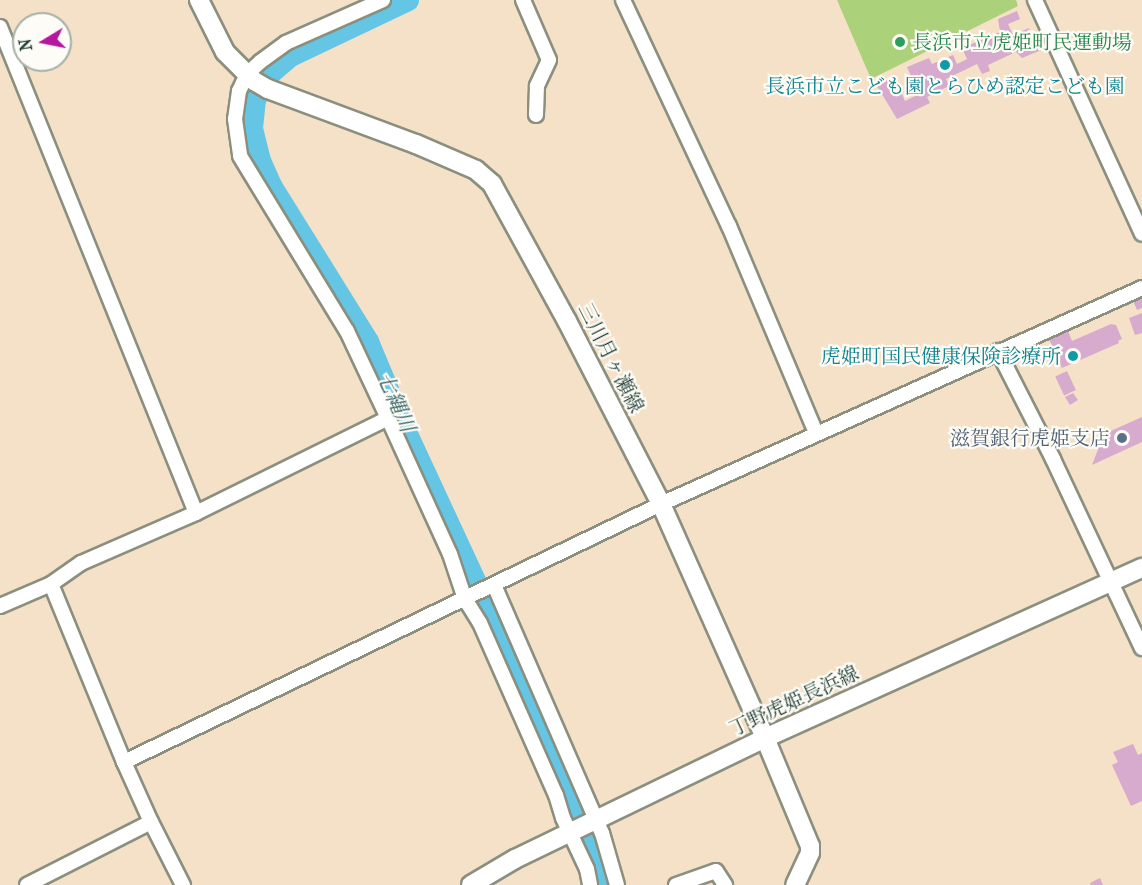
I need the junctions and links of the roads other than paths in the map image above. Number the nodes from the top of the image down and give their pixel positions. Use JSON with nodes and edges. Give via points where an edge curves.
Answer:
{"nodes":[{"id":1,"x":199,"y":0,"type":"edge"},
{"id":2,"x":383,"y":0,"type":"edge"},
{"id":3,"x":523,"y":0,"type":"edge"},
{"id":4,"x":623,"y":0,"type":"edge"},
{"id":5,"x":1035,"y":0,"type":"edge"},
{"id":6,"x":0,"y":27,"type":"edge"},
{"id":7,"x":256,"y":81,"type":"junction"},
{"id":8,"x":536,"y":115,"type":"dead end"},
{"id":9,"x":1142,"y":234,"type":"edge"},
{"id":10,"x":1142,"y":288,"type":"edge"},
{"id":11,"x":998,"y":351,"type":"junction"},
{"id":12,"x":388,"y":417,"type":"junction"},
{"id":13,"x":816,"y":433,"type":"junction"},
{"id":14,"x":661,"y":504,"type":"junction"},
{"id":15,"x":196,"y":513,"type":"junction"},
{"id":16,"x":1142,"y":568,"type":"edge"},
{"id":17,"x":1110,"y":582,"type":"junction"},
{"id":18,"x":51,"y":584,"type":"junction"},
{"id":19,"x":494,"y":585,"type":"junction"},
{"id":20,"x":465,"y":599,"type":"junction"},
{"id":21,"x":0,"y":606,"type":"edge"},
{"id":22,"x":1142,"y":648,"type":"edge"},
{"id":23,"x":765,"y":738,"type":"junction"},
{"id":24,"x":124,"y":762,"type":"junction"},
{"id":25,"x":595,"y":821,"type":"junction"},
{"id":26,"x":151,"y":822,"type":"junction"},
{"id":27,"x":571,"y":832,"type":"junction"},
{"id":28,"x":27,"y":885,"type":"edge"},
{"id":29,"x":183,"y":885,"type":"edge"},
{"id":30,"x":471,"y":885,"type":"edge"},
{"id":31,"x":590,"y":885,"type":"edge"},
{"id":32,"x":617,"y":885,"type":"edge"},
{"id":33,"x":676,"y":885,"type":"edge"},
{"id":34,"x":725,"y":885,"type":"edge"},
{"id":35,"x":795,"y":885,"type":"edge"}],
"edges":[{"from":1,"to":7,"type":"main road","name":"三川月ヶ瀬線","via":[[225,52]]},
{"from":2,"to":7,"type":"street","via":[[286,43]]},
{"from":3,"to":8,"type":"street","via":[[549,60],[537,86]]},
{"from":4,"to":13,"type":"street","via":[[729,226]]},
{"from":5,"to":9,"type":"street"},
{"from":6,"to":15,"type":"street"},
{"from":7,"to":12,"type":"street","via":[[239,91],[235,119],[240,156],[347,331]]},
{"from":7,"to":14,"type":"main road","name":"三川月ヶ瀬線","via":[[476,170],[492,184]]},
{"from":10,"to":11,"type":"street"},
{"from":11,"to":13,"type":"street"},
{"from":11,"to":17,"type":"street"},
{"from":12,"to":15,"type":"street"},
{"from":12,"to":20,"type":"street","via":[[450,554]]},
{"from":13,"to":14,"type":"street"},
{"from":14,"to":19,"type":"street"},
{"from":14,"to":23,"type":"main road","name":"三川月ヶ瀬線"},
{"from":15,"to":18,"type":"street","via":[[81,563]]},
{"from":16,"to":17,"type":"main road","name":"丁野虎姫長浜線"},
{"from":17,"to":22,"type":"street"},
{"from":17,"to":23,"type":"main road","name":"丁野虎姫長浜線"},
{"from":18,"to":21,"type":"street"},
{"from":18,"to":24,"type":"street"},
{"from":19,"to":20,"type":"street"},
{"from":19,"to":25,"type":"street"},
{"from":20,"to":24,"type":"street"},
{"from":20,"to":27,"type":"street","via":[[480,623]]},
{"from":23,"to":25,"type":"main road","name":"丁野虎姫長浜線"},
{"from":23,"to":35,"type":"main road","name":"三川月ヶ瀬線","via":[[810,846]]},
{"from":24,"to":26,"type":"street"},
{"from":25,"to":27,"type":"main road","name":"丁野虎姫長浜線"},
{"from":25,"to":32,"type":"street"},
{"from":26,"to":28,"type":"street"},
{"from":26,"to":29,"type":"street"},
{"from":27,"to":30,"type":"main road","name":"丁野虎姫長浜線"},
{"from":27,"to":31,"type":"street"},
{"from":33,"to":34,"type":"street","via":[[716,871]]}]}
